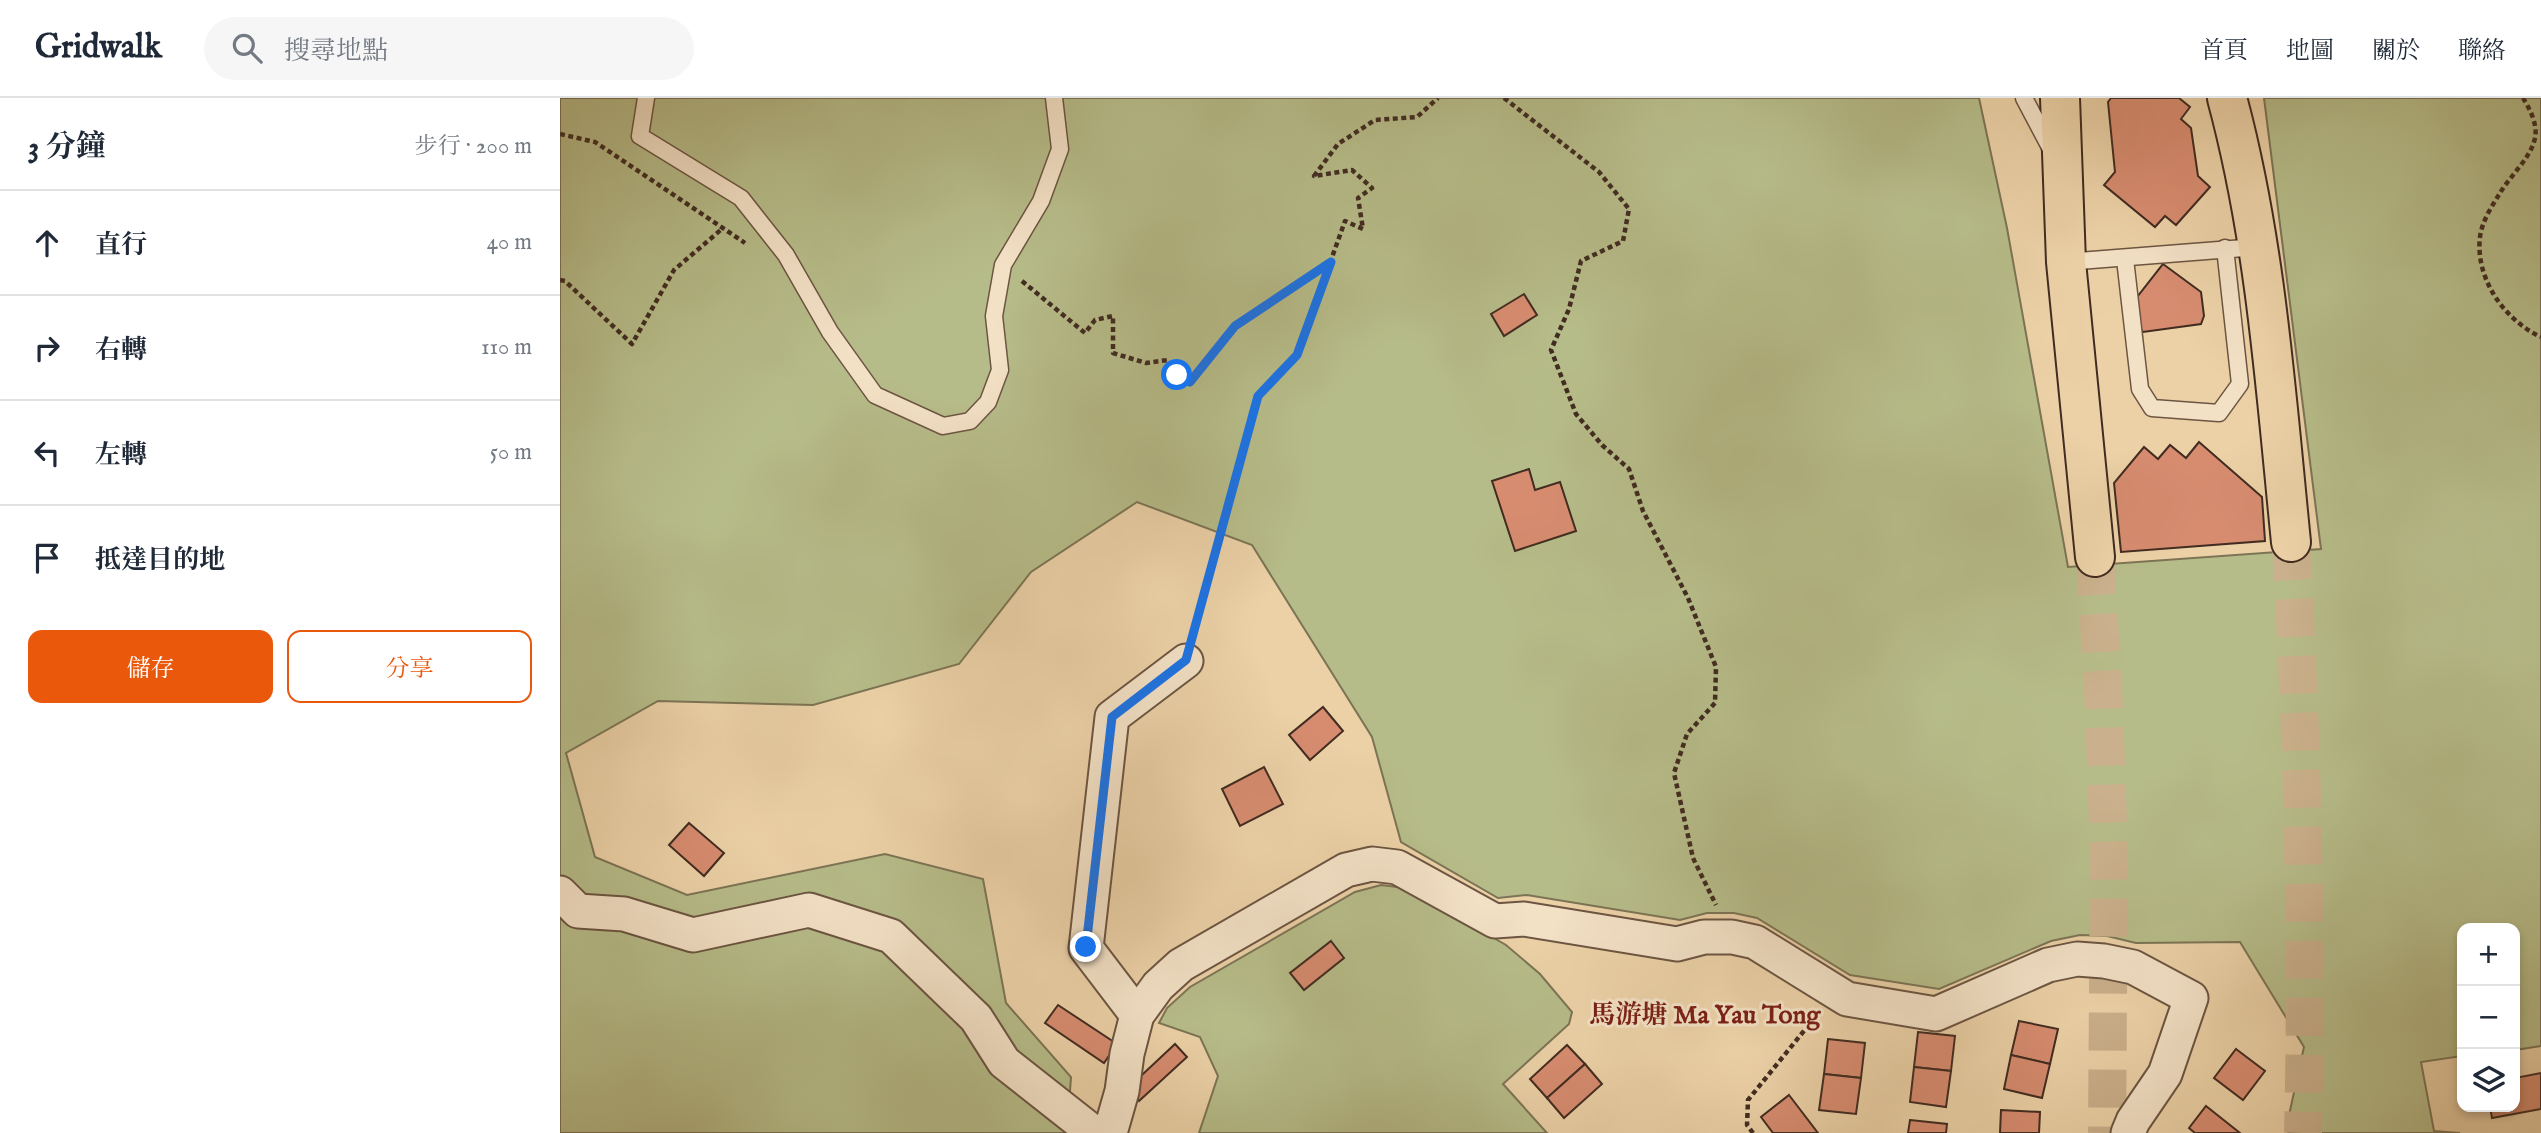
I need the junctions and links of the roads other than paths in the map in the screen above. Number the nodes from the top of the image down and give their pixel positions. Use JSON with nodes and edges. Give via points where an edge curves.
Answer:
{"nodes":[{"id":1,"x":646,"y":98,"type":"edge"},
{"id":2,"x":1054,"y":98,"type":"edge"},
{"id":3,"x":2024,"y":98,"type":"edge"},
{"id":4,"x":2060,"y":98,"type":"edge"},
{"id":5,"x":2227,"y":98,"type":"edge"},
{"id":6,"x":2062,"y":169,"type":"junction"},
{"id":7,"x":2241,"y":248,"type":"junction"},
{"id":8,"x":2125,"y":259,"type":"junction"},
{"id":9,"x":2066,"y":262,"type":"junction"},
{"id":10,"x":2291,"y":542,"type":"tunnel mouth"},
{"id":11,"x":2095,"y":557,"type":"tunnel mouth"},
{"id":12,"x":1186,"y":660,"type":"road end"},
{"id":13,"x":560,"y":893,"type":"edge"},
{"id":14,"x":1137,"y":1015,"type":"junction"},
{"id":15,"x":1094,"y":1133,"type":"edge"},
{"id":16,"x":1110,"y":1133,"type":"edge"},
{"id":17,"x":2128,"y":1133,"type":"edge"}],
"edges":[{"from":1,"to":2,"type":"lane","via":[[640,136],[741,198],[786,255],[830,332],[875,395],[943,426],[970,421],[988,402],[1000,370],[994,316],[1003,265],[1041,201],[1060,149]]},
{"from":3,"to":6,"type":"lane"},
{"from":4,"to":6,"type":"highway"},
{"from":5,"to":7,"type":"highway","via":[[2250,202]]},
{"from":6,"to":9,"type":"highway"},
{"from":7,"to":8,"type":"lane"},
{"from":7,"to":8,"type":"lane","via":[[2241,384],[2220,413],[2152,408],[2140,389]]},
{"from":7,"to":10,"type":"highway","via":[[2276,388]]},
{"from":8,"to":9,"type":"lane"},
{"from":9,"to":11,"type":"highway"},
{"from":12,"to":14,"type":"street","via":[[1112,717],[1086,947]]},
{"from":13,"to":15,"type":"street","via":[[578,911],[624,914],[693,935],[808,909],[891,936],[976,1017],[1004,1062]]},
{"from":14,"to":16,"type":"street"},
{"from":14,"to":17,"type":"street","via":[[1181,965],[1346,870],[1372,864],[1397,867],[1496,922],[1524,919],[1678,944],[1704,937],[1755,942],[1847,999],[1936,1014],[2048,965],[2077,959],[2133,967],[2190,998],[2165,1074]]}]}
